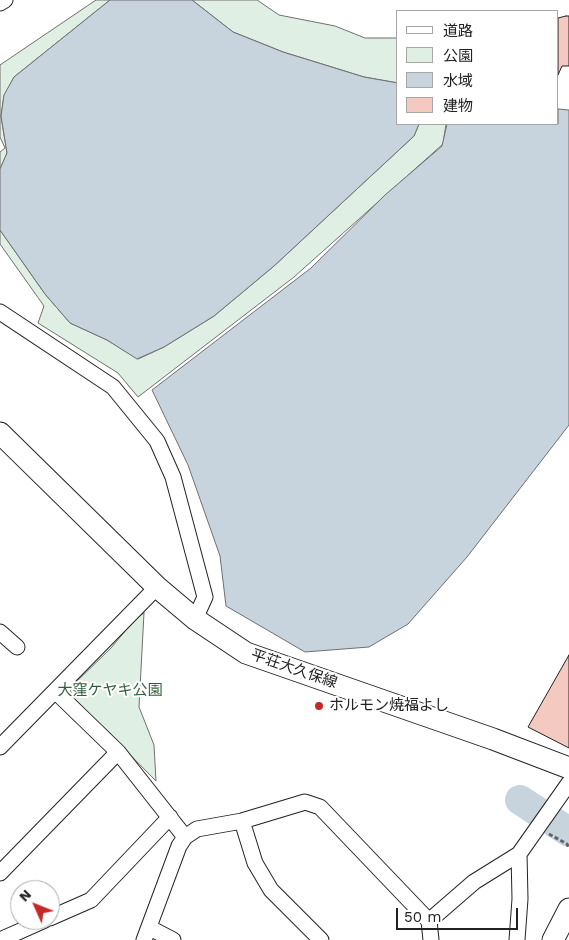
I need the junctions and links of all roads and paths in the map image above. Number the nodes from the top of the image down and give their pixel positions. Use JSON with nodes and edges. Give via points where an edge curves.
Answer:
{"nodes":[{"id":1,"x":4,"y":0,"type":"edge"},
{"id":2,"x":0,"y":3,"type":"edge"},
{"id":3,"x":0,"y":312,"type":"edge"},
{"id":4,"x":0,"y":433,"type":"edge"},
{"id":5,"x":157,"y":587,"type":"junction"},
{"id":6,"x":195,"y":619,"type":"junction"},
{"id":7,"x":55,"y":691,"type":"junction"},
{"id":8,"x":0,"y":747,"type":"edge"},
{"id":9,"x":118,"y":752,"type":"junction"},
{"id":10,"x":569,"y":768,"type":"edge"},
{"id":11,"x":569,"y":783,"type":"edge"},
{"id":12,"x":170,"y":818,"type":"junction"},
{"id":13,"x":242,"y":821,"type":"junction"},
{"id":14,"x":538,"y":827,"type":"junction"},
{"id":15,"x":185,"y":837,"type":"junction"},
{"id":16,"x":569,"y":848,"type":"edge"},
{"id":17,"x":519,"y":854,"type":"junction"},
{"id":18,"x":0,"y":873,"type":"edge"},
{"id":19,"x":569,"y":909,"type":"edge"},
{"id":20,"x":60,"y":914,"type":"edge"},
{"id":21,"x":429,"y":921,"type":"junction"},
{"id":22,"x":22,"y":930,"type":"edge"},
{"id":23,"x":147,"y":934,"type":"edge"},
{"id":24,"x":0,"y":940,"type":"edge"},
{"id":25,"x":173,"y":940,"type":"edge"},
{"id":26,"x":321,"y":940,"type":"edge"},
{"id":27,"x":431,"y":940,"type":"edge"},
{"id":28,"x":517,"y":940,"type":"edge"},
{"id":29,"x":553,"y":940,"type":"edge"}],
"edges":[{"from":1,"to":2,"type":"street"},
{"from":3,"to":6,"type":"street","via":[[113,387],[157,441],[173,477],[205,597]]},
{"from":4,"to":5,"type":"main road","name":"平荘大久保線"},
{"from":5,"to":6,"type":"main road","name":"平荘大久保線"},
{"from":5,"to":7,"type":"street"},
{"from":6,"to":10,"type":"main road","name":"平荘大久保線","via":[[246,653]]},
{"from":7,"to":8,"type":"street"},
{"from":7,"to":9,"type":"street"},
{"from":9,"to":12,"type":"street"},
{"from":9,"to":18,"type":"street"},
{"from":11,"to":14,"type":"street"},
{"from":12,"to":15,"type":"street"},
{"from":12,"to":20,"type":"street","via":[[91,900]]},
{"from":13,"to":15,"type":"street","via":[[197,829]]},
{"from":13,"to":21,"type":"street","via":[[305,802],[320,807]]},
{"from":13,"to":26,"type":"street","via":[[255,864],[271,890]]},
{"from":14,"to":16,"type":"path"},
{"from":14,"to":17,"type":"street"},
{"from":15,"to":23,"type":"street"},
{"from":17,"to":21,"type":"street","via":[[474,882]]},
{"from":17,"to":28,"type":"street"},
{"from":19,"to":29,"type":"main road"},
{"from":21,"to":27,"type":"street"},
{"from":22,"to":24,"type":"street"},
{"from":23,"to":25,"type":"street"}]}
